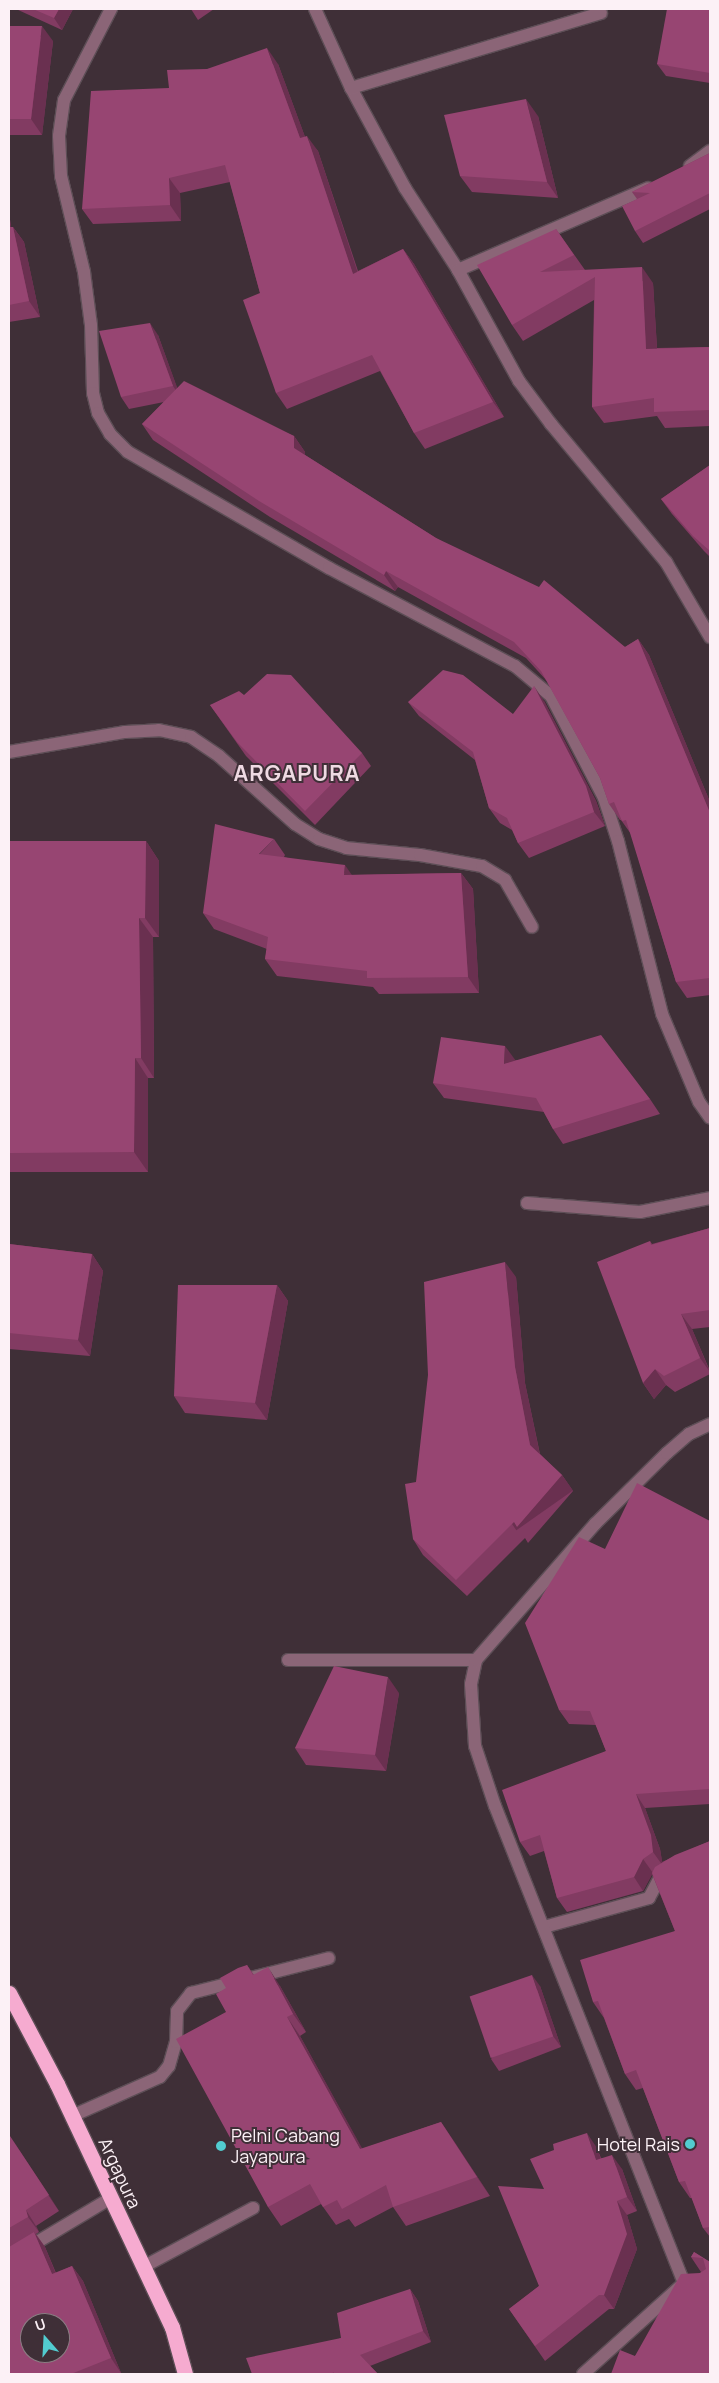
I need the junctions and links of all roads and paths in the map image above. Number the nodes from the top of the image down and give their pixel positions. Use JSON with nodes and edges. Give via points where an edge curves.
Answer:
{"nodes":[{"id":1,"x":111,"y":9,"type":"edge"},
{"id":2,"x":315,"y":9,"type":"edge"},
{"id":3,"x":602,"y":13,"type":"dead end"},
{"id":4,"x":351,"y":88,"type":"junction"},
{"id":5,"x":710,"y":152,"type":"edge"},
{"id":6,"x":675,"y":174,"type":"edge"},
{"id":7,"x":657,"y":183,"type":"edge"},
{"id":8,"x":458,"y":270,"type":"junction"},
{"id":9,"x":710,"y":637,"type":"edge"},
{"id":10,"x":9,"y":752,"type":"edge"},
{"id":11,"x":532,"y":927,"type":"dead end"},
{"id":12,"x":710,"y":1118,"type":"edge"},
{"id":13,"x":710,"y":1198,"type":"edge"},
{"id":14,"x":527,"y":1203,"type":"dead end"},
{"id":15,"x":710,"y":1424,"type":"edge"},
{"id":16,"x":288,"y":1660,"type":"dead end"},
{"id":17,"x":476,"y":1660,"type":"junction"},
{"id":18,"x":676,"y":1869,"type":"edge"},
{"id":19,"x":544,"y":1927,"type":"junction"},
{"id":20,"x":329,"y":1958,"type":"dead end"},
{"id":21,"x":9,"y":1993,"type":"edge"},
{"id":22,"x":72,"y":2116,"type":"junction"},
{"id":23,"x":110,"y":2198,"type":"junction"},
{"id":24,"x":253,"y":2208,"type":"edge"},
{"id":25,"x":9,"y":2259,"type":"edge"},
{"id":26,"x":144,"y":2268,"type":"junction"},
{"id":27,"x":710,"y":2281,"type":"edge"},
{"id":28,"x":684,"y":2283,"type":"junction"},
{"id":29,"x":185,"y":2374,"type":"edge"},
{"id":30,"x":583,"y":2374,"type":"edge"}],
"edges":[{"from":1,"to":12,"type":"street","via":[[64,100],[59,136],[61,176],[84,272],[91,326],[92,393],[98,413],[110,434],[128,452],[329,568],[515,666],[551,696],[604,798],[662,1014],[695,1094]]},
{"from":2,"to":4,"type":"street"},
{"from":3,"to":4,"type":"street"},
{"from":4,"to":8,"type":"street","via":[[405,188]]},
{"from":5,"to":6,"type":"street"},
{"from":7,"to":8,"type":"street"},
{"from":8,"to":9,"type":"street","via":[[520,381],[551,424],[666,562]]},
{"from":10,"to":11,"type":"street","via":[[125,732],[160,730],[191,737],[219,756],[295,824],[319,839],[346,848],[420,855],[482,866],[505,880]]},
{"from":13,"to":14,"type":"street","via":[[640,1212]]},
{"from":15,"to":17,"type":"street","via":[[689,1434],[674,1447],[602,1518]]},
{"from":16,"to":17,"type":"street"},
{"from":17,"to":19,"type":"street","via":[[471,1684],[475,1746],[495,1806]]},
{"from":18,"to":19,"type":"street","via":[[660,1878],[649,1898]]},
{"from":19,"to":28,"type":"street"},
{"from":20,"to":22,"type":"street","via":[[191,1993],[177,2011],[176,2042],[169,2066],[160,2077]]},
{"from":21,"to":22,"type":"highway","name":"Argapura"},
{"from":22,"to":23,"type":"highway","name":"Argapura"},
{"from":23,"to":25,"type":"street"},
{"from":23,"to":26,"type":"highway","name":"Argapura"},
{"from":24,"to":26,"type":"street"},
{"from":26,"to":29,"type":"highway","name":"Argapura","via":[[172,2327]]},
{"from":27,"to":28,"type":"street"},
{"from":28,"to":30,"type":"street"}]}
